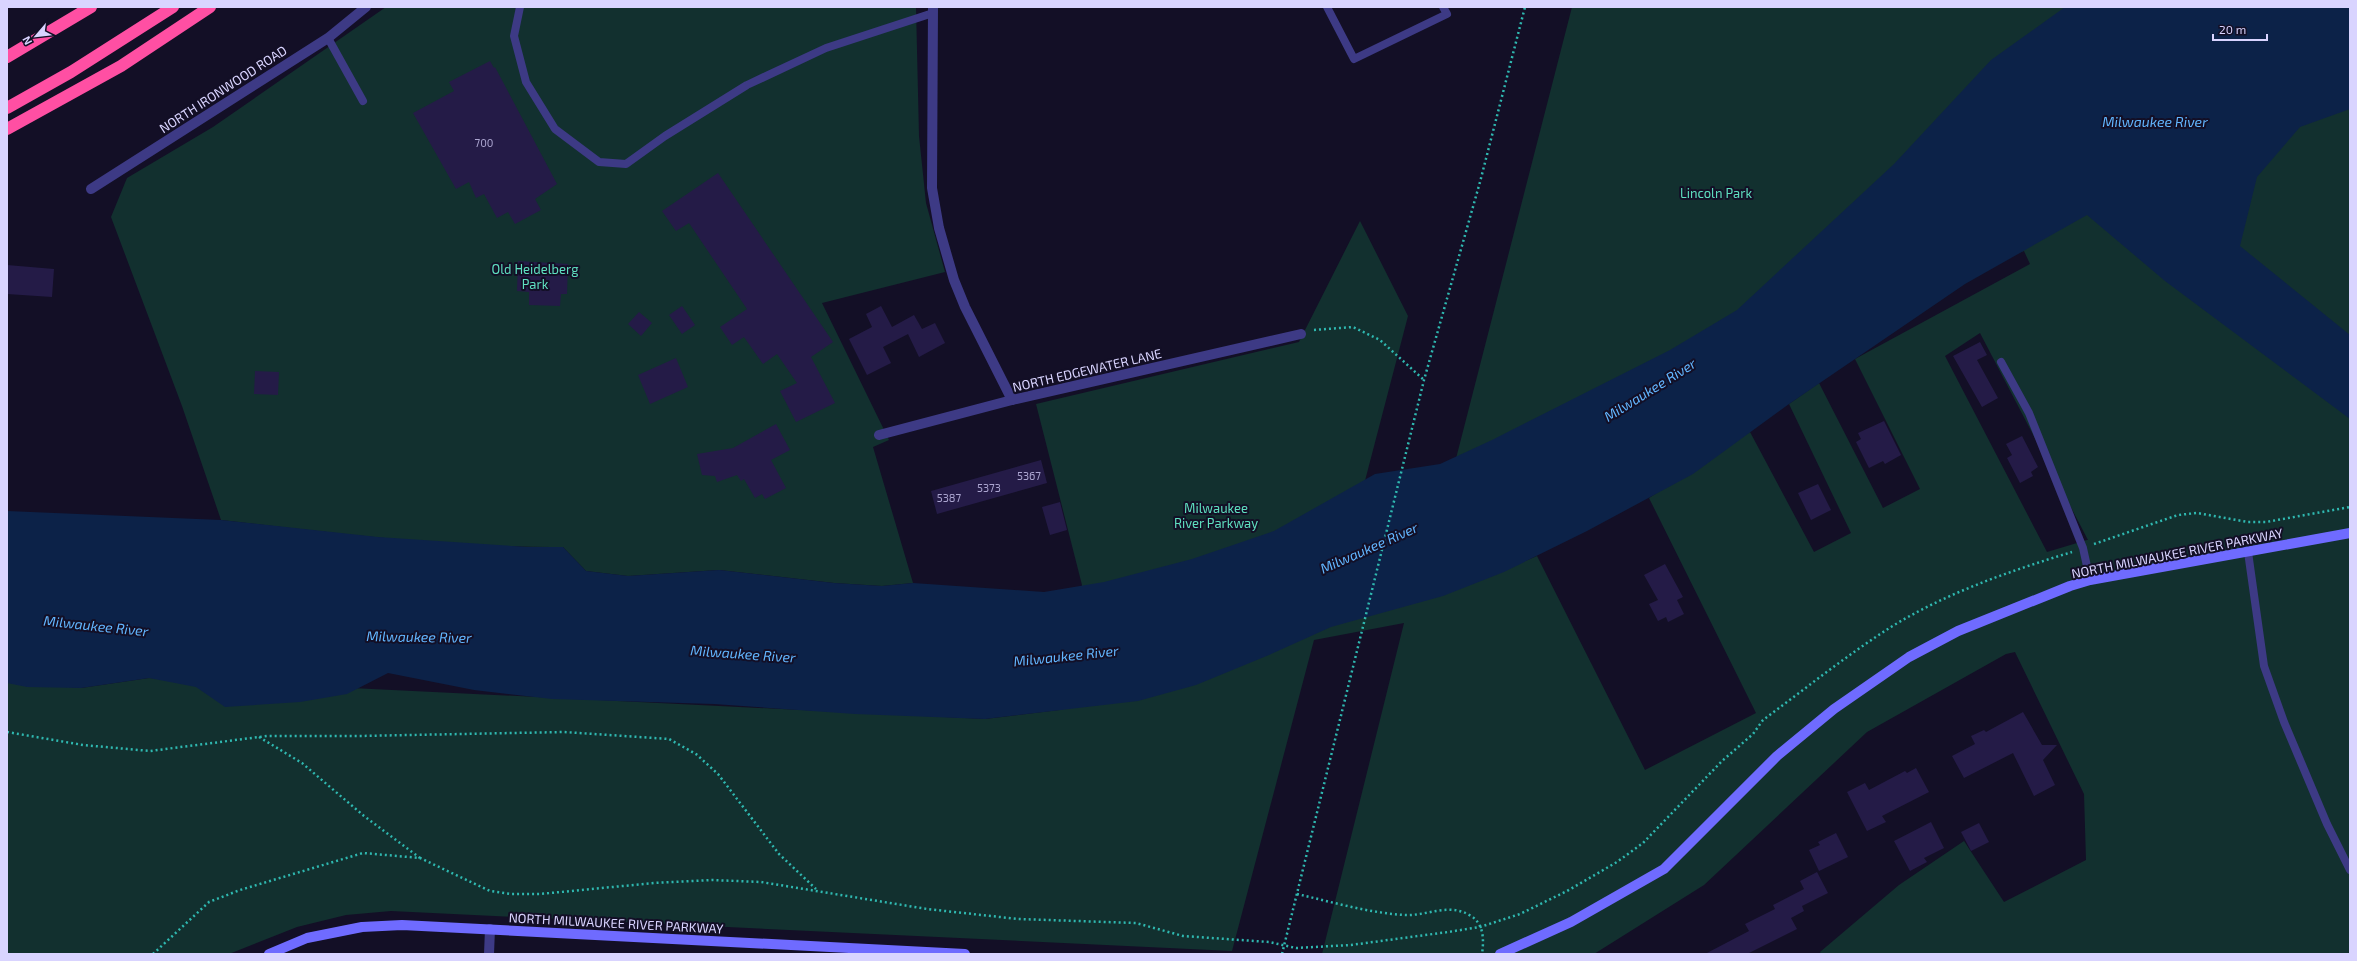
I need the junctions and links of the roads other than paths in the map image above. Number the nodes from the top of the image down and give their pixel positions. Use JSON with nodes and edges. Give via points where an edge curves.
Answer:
{"nodes":[{"id":1,"x":91,"y":7,"type":"edge"},
{"id":2,"x":173,"y":7,"type":"edge"},
{"id":3,"x":210,"y":7,"type":"edge"},
{"id":4,"x":366,"y":7,"type":"edge"},
{"id":5,"x":520,"y":7,"type":"edge"},
{"id":6,"x":1328,"y":7,"type":"edge"},
{"id":7,"x":1443,"y":7,"type":"edge"},
{"id":8,"x":933,"y":10,"type":"edge"},
{"id":9,"x":328,"y":38,"type":"junction"},
{"id":10,"x":7,"y":57,"type":"edge"},
{"id":11,"x":363,"y":101,"type":"dead end"},
{"id":12,"x":7,"y":108,"type":"edge"},
{"id":13,"x":7,"y":129,"type":"edge"},
{"id":14,"x":91,"y":189,"type":"dead end"},
{"id":15,"x":1301,"y":334,"type":"road end"},
{"id":16,"x":2001,"y":362,"type":"dead end"},
{"id":17,"x":1012,"y":400,"type":"junction"},
{"id":18,"x":879,"y":435,"type":"dead end"},
{"id":19,"x":2350,"y":533,"type":"edge"},
{"id":20,"x":2248,"y":552,"type":"junction"},
{"id":21,"x":2090,"y":580,"type":"junction"},
{"id":22,"x":2350,"y":870,"type":"edge"},
{"id":23,"x":490,"y":929,"type":"junction"},
{"id":24,"x":269,"y":954,"type":"edge"},
{"id":25,"x":489,"y":954,"type":"edge"},
{"id":26,"x":965,"y":954,"type":"edge"},
{"id":27,"x":1500,"y":954,"type":"edge"}],
"edges":[{"from":1,"to":10,"type":"highway"},
{"from":2,"to":12,"type":"highway","via":[[71,72]]},
{"from":3,"to":13,"type":"highway","via":[[121,66]]},
{"from":4,"to":9,"type":"street","name":"NORTH IRONWOOD ROAD"},
{"from":5,"to":8,"type":"lane","via":[[514,36],[526,82],[555,129],[599,162],[626,164],[665,136],[747,85],[826,48]]},
{"from":6,"to":7,"type":"lane","via":[[1354,59],[1447,14]]},
{"from":8,"to":17,"type":"street","via":[[932,188],[939,228],[962,300]]},
{"from":9,"to":11,"type":"lane"},
{"from":9,"to":14,"type":"street","name":"NORTH IRONWOOD ROAD"},
{"from":15,"to":17,"type":"street","name":"NORTH EDGEWATER LANE"},
{"from":16,"to":21,"type":"lane","via":[[2029,413],[2083,548]]},
{"from":17,"to":18,"type":"street","name":"NORTH EDGEWATER LANE"},
{"from":19,"to":20,"type":"street","name":"NORTH MILWAUKEE RIVER PARKWAY"},
{"from":20,"to":21,"type":"street","name":"NORTH MILWAUKEE RIVER PARKWAY"},
{"from":20,"to":22,"type":"lane","via":[[2264,666],[2284,722],[2327,824]]},
{"from":21,"to":27,"type":"street","name":"NORTH MILWAUKEE RIVER PARKWAY","via":[[1958,630],[1909,657],[1834,709],[1777,756],[1664,869],[1571,922]]},
{"from":23,"to":24,"type":"street","name":"NORTH MILWAUKEE RIVER PARKWAY","via":[[402,925],[362,927],[307,938]]},
{"from":23,"to":25,"type":"street"},
{"from":23,"to":26,"type":"street","name":"NORTH MILWAUKEE RIVER PARKWAY"}]}
